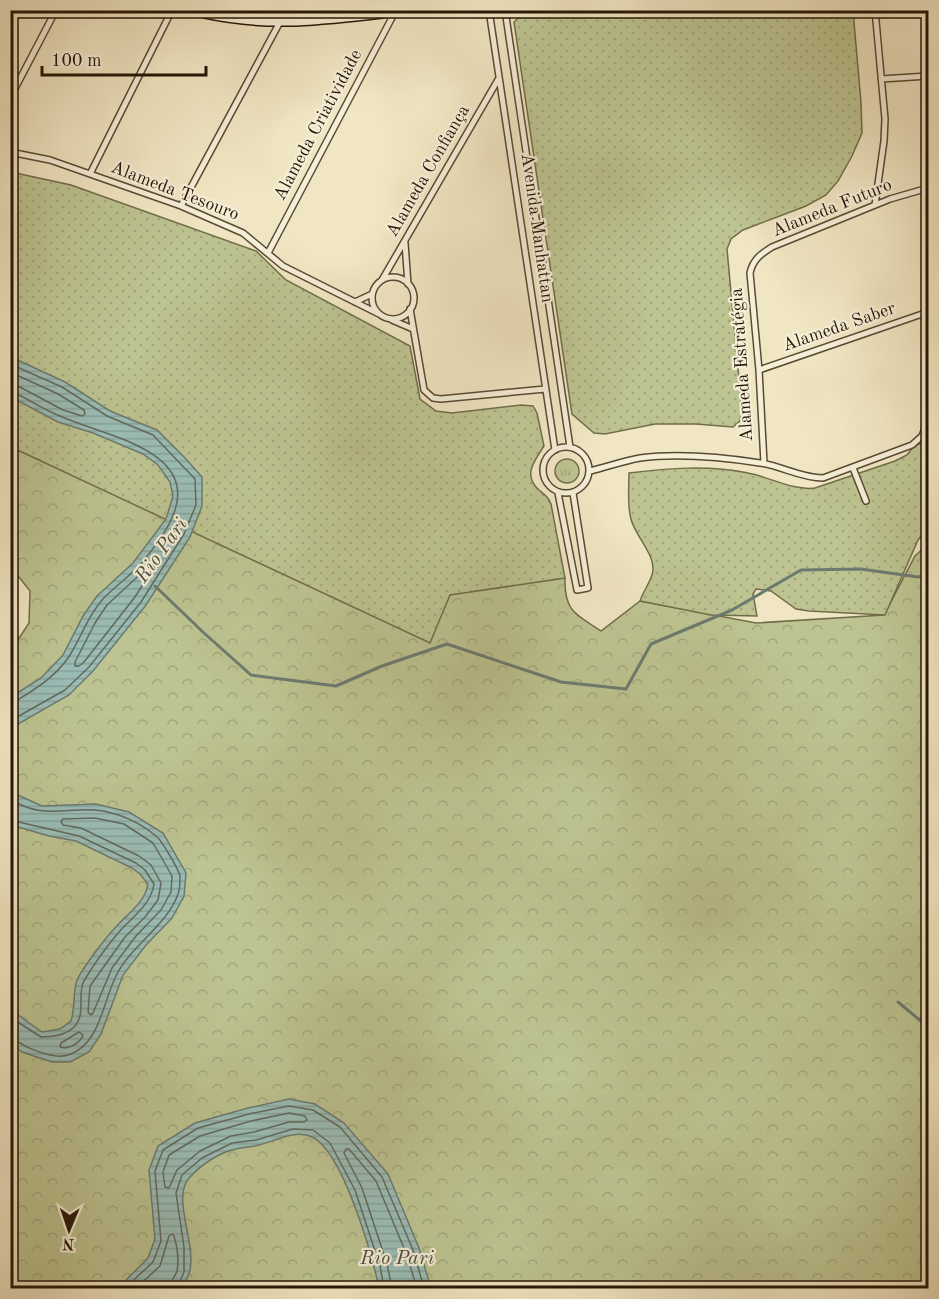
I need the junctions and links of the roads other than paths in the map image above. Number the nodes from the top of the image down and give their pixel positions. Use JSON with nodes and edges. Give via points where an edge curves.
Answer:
{"nodes":[{"id":1,"x":56,"y":10,"type":"edge"},
{"id":2,"x":172,"y":10,"type":"edge"},
{"id":3,"x":205,"y":10,"type":"edge"},
{"id":4,"x":382,"y":10,"type":"edge"},
{"id":5,"x":396,"y":10,"type":"edge"},
{"id":6,"x":489,"y":10,"type":"edge"},
{"id":7,"x":505,"y":10,"type":"edge"},
{"id":8,"x":875,"y":10,"type":"edge"},
{"id":9,"x":281,"y":20,"type":"junction"},
{"id":10,"x":928,"y":76,"type":"edge"},
{"id":11,"x":499,"y":78,"type":"junction"},
{"id":12,"x":881,"y":79,"type":"junction"},
{"id":13,"x":10,"y":98,"type":"edge"},
{"id":14,"x":10,"y":152,"type":"edge"},
{"id":15,"x":90,"y":174,"type":"junction"},
{"id":16,"x":928,"y":188,"type":"edge"},
{"id":17,"x":875,"y":205,"type":"junction"},
{"id":18,"x":181,"y":206,"type":"junction"},
{"id":19,"x":404,"y":241,"type":"junction"},
{"id":20,"x":268,"y":253,"type":"junction"},
{"id":21,"x":752,"y":265,"type":"joint"},
{"id":22,"x":382,"y":280,"type":"junction"},
{"id":23,"x":408,"y":284,"type":"junction"},
{"id":24,"x":372,"y":294,"type":"junction"},
{"id":25,"x":354,"y":302,"type":"junction"},
{"id":26,"x":410,"y":309,"type":"junction"},
{"id":27,"x":928,"y":312,"type":"edge"},
{"id":28,"x":381,"y":315,"type":"junction"},
{"id":29,"x":387,"y":318,"type":"junction"},
{"id":30,"x":413,"y":329,"type":"junction"},
{"id":31,"x":759,"y":370,"type":"junction"},
{"id":32,"x":545,"y":389,"type":"junction"},
{"id":33,"x":928,"y":421,"type":"edge"},
{"id":34,"x":570,"y":447,"type":"junction"},
{"id":35,"x":555,"y":450,"type":"junction"},
{"id":36,"x":764,"y":463,"type":"junction"},
{"id":37,"x":853,"y":468,"type":"junction"},
{"id":38,"x":590,"y":471,"type":"junction"},
{"id":39,"x":558,"y":493,"type":"junction"},
{"id":40,"x":573,"y":493,"type":"junction"},
{"id":41,"x":866,"y":501,"type":"dead end"}],
"edges":[{"from":1,"to":13,"type":"lane"},
{"from":2,"to":15,"type":"lane"},
{"from":3,"to":9,"type":"street"},
{"from":4,"to":9,"type":"street"},
{"from":5,"to":20,"type":"lane","name":"Alameda Criatividade"},
{"from":6,"to":11,"type":"lane","name":"Avenida Manhattan"},
{"from":7,"to":34,"type":"lane","name":"Avenida Manhattan"},
{"from":8,"to":12,"type":"lane"},
{"from":9,"to":18,"type":"lane"},
{"from":10,"to":12,"type":"lane"},
{"from":11,"to":19,"type":"lane","name":"Alameda Confiança"},
{"from":11,"to":32,"type":"lane","name":"Avenida Manhattan"},
{"from":12,"to":17,"type":"lane","via":[[884,141]]},
{"from":14,"to":15,"type":"lane","name":"Alameda Tesouro"},
{"from":15,"to":18,"type":"lane","name":"Alameda Tesouro"},
{"from":16,"to":17,"type":"lane","name":"Alameda Futuro"},
{"from":17,"to":21,"type":"lane","name":"Alameda Futuro","via":[[772,247]]},
{"from":18,"to":20,"type":"lane","name":"Alameda Tesouro","via":[[243,233]]},
{"from":19,"to":22,"type":"lane","name":"Alameda Confiança"},
{"from":19,"to":23,"type":"lane"},
{"from":20,"to":25,"type":"lane","name":"Alameda Tesouro","via":[[283,266]]},
{"from":21,"to":31,"type":"lane","name":"Alameda Estratégia"},
{"from":22,"to":23,"type":"lane","via":[[395,277]]},
{"from":22,"to":24,"type":"lane"},
{"from":23,"to":26,"type":"lane","via":[[413,295]]},
{"from":24,"to":25,"type":"lane"},
{"from":24,"to":28,"type":"lane","via":[[373,304]]},
{"from":25,"to":28,"type":"lane","name":"Alameda Tesouro"},
{"from":26,"to":29,"type":"lane","via":[[402,317]]},
{"from":26,"to":30,"type":"lane"},
{"from":27,"to":31,"type":"lane","name":"Alameda Saber"},
{"from":28,"to":29,"type":"lane"},
{"from":29,"to":30,"type":"lane"},
{"from":30,"to":32,"type":"lane","via":[[424,390],[433,398]]},
{"from":31,"to":36,"type":"lane","name":"Alameda Estratégia"},
{"from":32,"to":35,"type":"lane","name":"Avenida Manhattan"},
{"from":33,"to":37,"type":"lane","via":[[922,436],[912,445]]},
{"from":34,"to":35,"type":"lane"},
{"from":34,"to":38,"type":"lane","via":[[584,455]]},
{"from":35,"to":39,"type":"lane","via":[[542,470],[547,484]]},
{"from":36,"to":37,"type":"lane","via":[[811,478]]},
{"from":36,"to":38,"type":"lane","via":[[662,456]]},
{"from":37,"to":41,"type":"lane"},
{"from":38,"to":40,"type":"lane","via":[[585,484]]},
{"from":39,"to":40,"type":"lane"},
{"from":39,"to":40,"type":"lane","via":[[577,590],[588,588]]}]}
